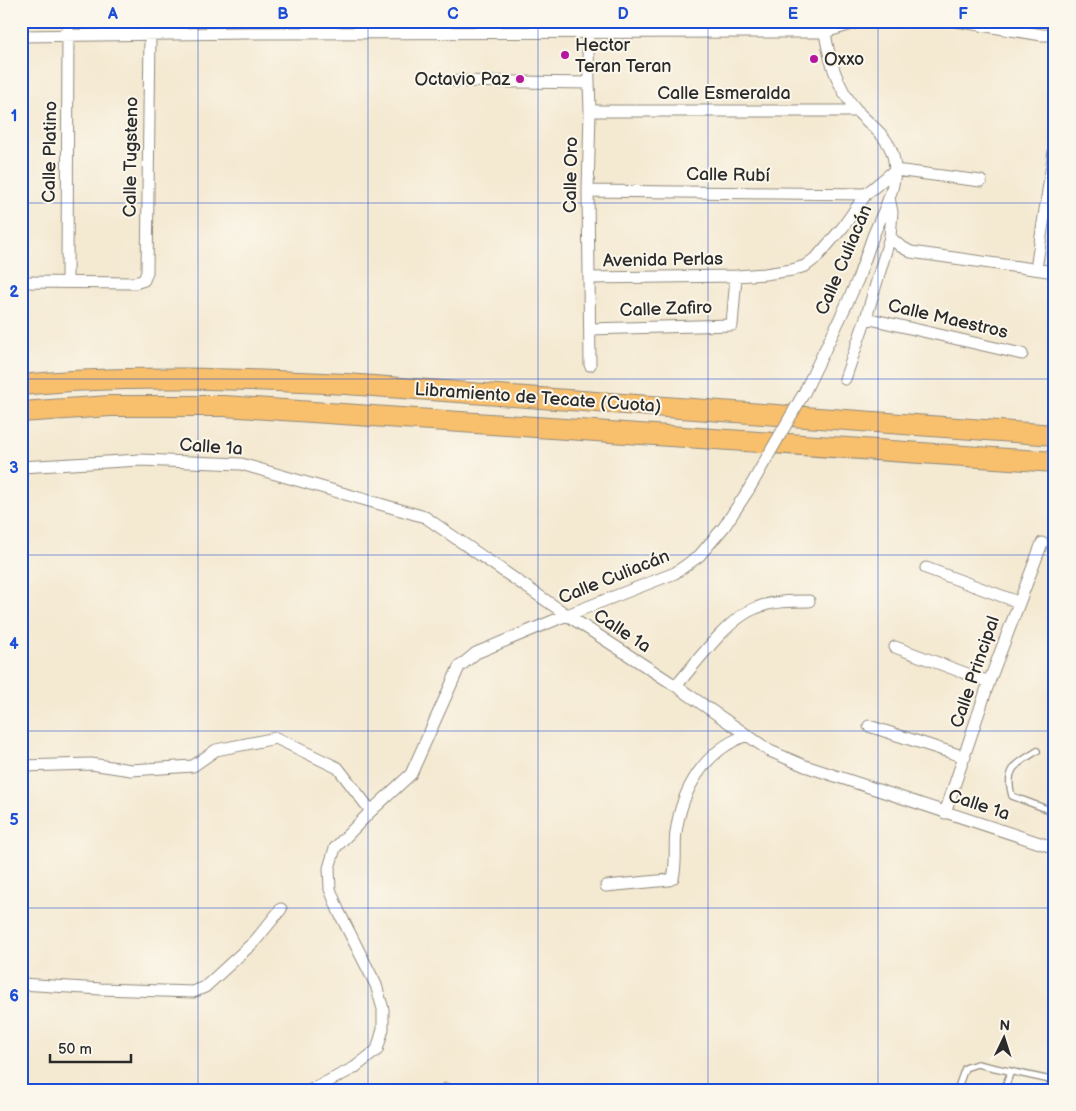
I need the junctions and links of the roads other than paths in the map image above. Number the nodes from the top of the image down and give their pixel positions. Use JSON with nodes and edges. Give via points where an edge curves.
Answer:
{"nodes":[{"id":1,"x":68,"y":21,"type":"edge"},
{"id":2,"x":862,"y":21,"type":"edge"},
{"id":3,"x":956,"y":21,"type":"edge"},
{"id":4,"x":587,"y":26,"type":"edge"},
{"id":5,"x":328,"y":27,"type":"edge"},
{"id":6,"x":824,"y":27,"type":"edge"},
{"id":7,"x":150,"y":34,"type":"junction"},
{"id":8,"x":68,"y":35,"type":"junction"},
{"id":9,"x":1055,"y":35,"type":"edge"},
{"id":10,"x":21,"y":36,"type":"edge"},
{"id":11,"x":455,"y":81,"type":"dead end"},
{"id":12,"x":589,"y":84,"type":"junction"},
{"id":13,"x":590,"y":110,"type":"junction"},
{"id":14,"x":858,"y":111,"type":"junction"},
{"id":15,"x":1055,"y":145,"type":"edge"},
{"id":16,"x":895,"y":170,"type":"junction"},
{"id":17,"x":981,"y":181,"type":"dead end"},
{"id":18,"x":588,"y":191,"type":"junction"},
{"id":19,"x":866,"y":194,"type":"junction"},
{"id":20,"x":890,"y":198,"type":"junction"},
{"id":21,"x":890,"y":237,"type":"junction"},
{"id":22,"x":1036,"y":269,"type":"junction"},
{"id":23,"x":1055,"y":272,"type":"edge"},
{"id":24,"x":736,"y":276,"type":"junction"},
{"id":25,"x":590,"y":278,"type":"junction"},
{"id":26,"x":21,"y":282,"type":"edge"},
{"id":27,"x":67,"y":282,"type":"junction"},
{"id":28,"x":866,"y":318,"type":"junction"},
{"id":29,"x":590,"y":329,"type":"junction"},
{"id":30,"x":1022,"y":354,"type":"dead end"},
{"id":31,"x":590,"y":364,"type":"dead end"},
{"id":32,"x":845,"y":379,"type":"dead end"},
{"id":33,"x":21,"y":385,"type":"edge"},
{"id":34,"x":21,"y":412,"type":"edge"},
{"id":35,"x":1050,"y":435,"type":"edge"},
{"id":36,"x":1055,"y":462,"type":"edge"},
{"id":37,"x":21,"y":467,"type":"edge"},
{"id":38,"x":1042,"y":543,"type":"dead end"},
{"id":39,"x":926,"y":568,"type":"dead end"},
{"id":40,"x":810,"y":601,"type":"dead end"},
{"id":41,"x":1018,"y":602,"type":"junction"},
{"id":42,"x":567,"y":615,"type":"junction"},
{"id":43,"x":895,"y":648,"type":"dead end"},
{"id":44,"x":990,"y":682,"type":"junction"},
{"id":45,"x":676,"y":686,"type":"junction"},
{"id":46,"x":868,"y":726,"type":"dead end"},
{"id":47,"x":747,"y":735,"type":"junction"},
{"id":48,"x":1037,"y":750,"type":"dead end"},
{"id":49,"x":964,"y":757,"type":"junction"},
{"id":50,"x":21,"y":766,"type":"edge"},
{"id":51,"x":371,"y":811,"type":"junction"},
{"id":52,"x":1055,"y":812,"type":"edge"},
{"id":53,"x":945,"y":813,"type":"junction"},
{"id":54,"x":1055,"y":848,"type":"edge"},
{"id":55,"x":606,"y":886,"type":"dead end"},
{"id":56,"x":281,"y":909,"type":"dead end"},
{"id":57,"x":21,"y":984,"type":"edge"},
{"id":58,"x":1010,"y":1071,"type":"junction"},
{"id":59,"x":1055,"y":1081,"type":"edge"},
{"id":60,"x":311,"y":1090,"type":"edge"},
{"id":61,"x":957,"y":1090,"type":"edge"},
{"id":62,"x":1004,"y":1090,"type":"edge"}],
"edges":[{"from":1,"to":8,"type":"street","name":"Calle Platino"},
{"from":2,"to":6,"type":"street"},
{"from":3,"to":9,"type":"street"},
{"from":4,"to":5,"type":"street"},
{"from":4,"to":6,"type":"street"},
{"from":4,"to":12,"type":"street","name":"Calle Oro"},
{"from":5,"to":7,"type":"street"},
{"from":6,"to":14,"type":"street","name":"Calle Culiacán","via":[[836,77]]},
{"from":7,"to":8,"type":"street"},
{"from":7,"to":27,"type":"street","name":"Calle Tugsteno","via":[[147,272],[144,280],[135,283]]},
{"from":8,"to":10,"type":"street"},
{"from":8,"to":27,"type":"street","name":"Calle Platino"},
{"from":11,"to":12,"type":"street"},
{"from":12,"to":13,"type":"street","name":"Calle Oro"},
{"from":13,"to":14,"type":"street","name":"Calle Esmeralda"},
{"from":13,"to":18,"type":"street","name":"Calle Oro"},
{"from":14,"to":16,"type":"street","name":"Calle Culiacán","via":[[884,138],[892,151]]},
{"from":15,"to":22,"type":"street"},
{"from":16,"to":17,"type":"street"},
{"from":16,"to":19,"type":"street"},
{"from":16,"to":20,"type":"street","name":"Calle Culiacán"},
{"from":18,"to":19,"type":"street","name":"Calle Rubí"},
{"from":18,"to":25,"type":"street","name":"Calle Oro"},
{"from":19,"to":24,"type":"street","via":[[843,227],[805,266]]},
{"from":20,"to":21,"type":"street"},
{"from":20,"to":42,"type":"street","name":"Calle Culiacán","bridge":true,"via":[[858,278],[804,392],[724,527],[700,556],[664,579]]},
{"from":21,"to":22,"type":"street","via":[[911,252]]},
{"from":21,"to":28,"type":"street"},
{"from":22,"to":23,"type":"street"},
{"from":24,"to":25,"type":"street","name":"Avenida Perlas"},
{"from":24,"to":29,"type":"street","name":"Calle Zafiro","via":[[732,325]]},
{"from":25,"to":29,"type":"street","name":"Calle Oro"},
{"from":26,"to":27,"type":"street"},
{"from":28,"to":30,"type":"street","name":"Calle Maestros"},
{"from":28,"to":32,"type":"street"},
{"from":29,"to":31,"type":"street","name":"Calle Oro"},
{"from":33,"to":35,"type":"highway","name":"Libramiento de Tecate (Cuota)","via":[[110,379],[253,379]]},
{"from":34,"to":36,"type":"highway","name":"Libramiento de Tecate (Cuota)","via":[[110,406],[224,406]]},
{"from":37,"to":42,"type":"street","name":"Calle 1a","via":[[140,460],[241,464],[425,517]]},
{"from":38,"to":41,"type":"street","name":"Calle Principal"},
{"from":39,"to":41,"type":"street"},
{"from":40,"to":45,"type":"street","via":[[765,604],[734,620]]},
{"from":41,"to":44,"type":"street","name":"Calle Principal"},
{"from":42,"to":45,"type":"street","name":"Calle 1a"},
{"from":42,"to":51,"type":"street","name":"Calle Culiacán","via":[[476,653],[459,667],[411,774]]},
{"from":43,"to":44,"type":"street"},
{"from":44,"to":49,"type":"street","name":"Calle Principal"},
{"from":45,"to":47,"type":"street","name":"Calle 1a"},
{"from":46,"to":49,"type":"street"},
{"from":47,"to":53,"type":"street","name":"Calle 1a","via":[[770,751],[806,766]]},
{"from":47,"to":55,"type":"street","via":[[721,748],[689,786],[676,832],[673,878]]},
{"from":48,"to":52,"type":"lane","via":[[1013,767],[1008,784],[1012,796]]},
{"from":49,"to":53,"type":"street","name":"Calle Principal"},
{"from":50,"to":51,"type":"street","via":[[91,764],[131,770],[193,766],[216,750],[276,738],[338,768]]},
{"from":51,"to":60,"type":"street","name":"Calle Culiacán","via":[[335,848],[329,868],[330,889],[376,985],[383,1009],[383,1029],[377,1050],[354,1068]]},
{"from":53,"to":54,"type":"street","name":"Calle 1a"},
{"from":56,"to":57,"type":"street","via":[[255,941],[205,988],[194,992]]},
{"from":58,"to":59,"type":"lane"},
{"from":58,"to":61,"type":"lane","via":[[977,1064],[965,1068]]},
{"from":58,"to":62,"type":"lane"}]}
